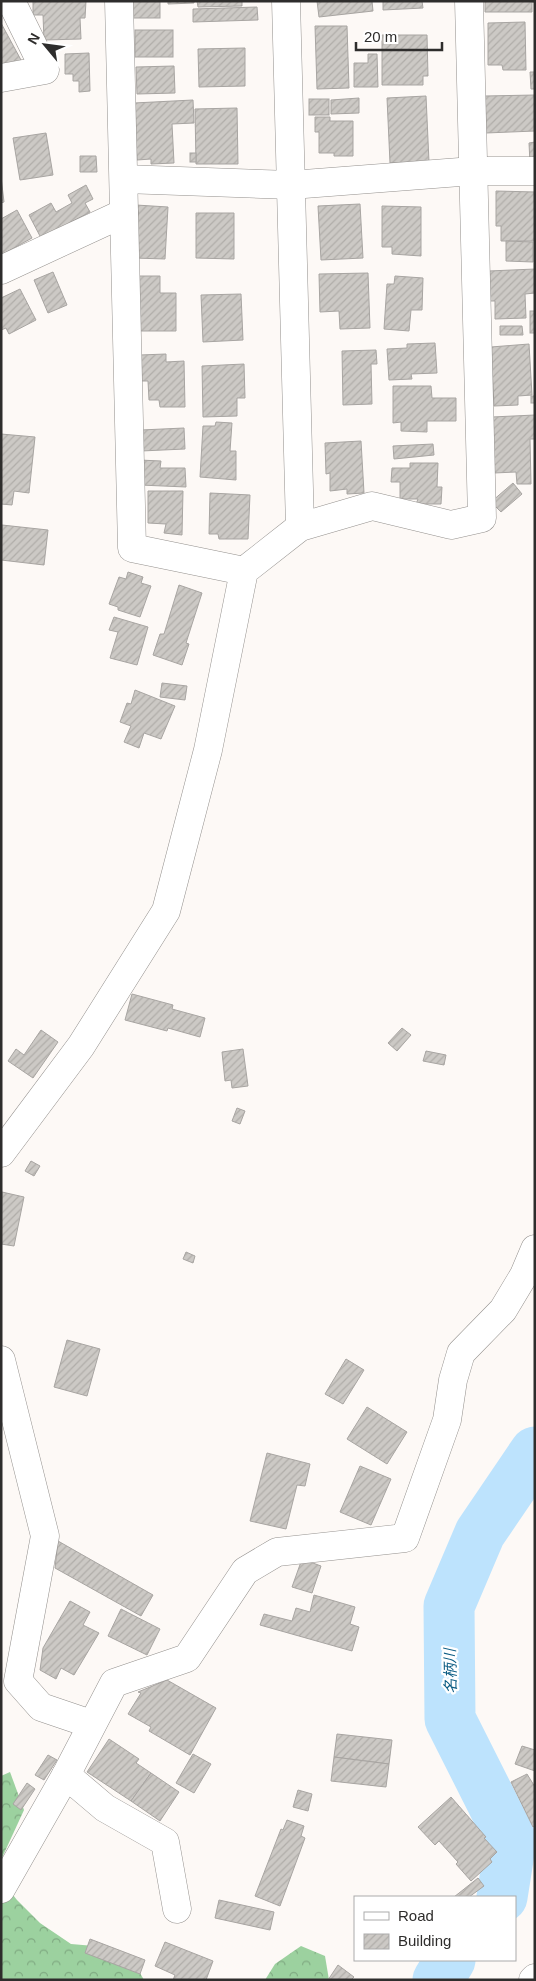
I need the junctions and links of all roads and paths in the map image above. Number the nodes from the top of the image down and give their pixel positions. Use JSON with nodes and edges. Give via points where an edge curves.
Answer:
{"nodes":[{"id":1,"x":11,"y":1,"type":"edge"},
{"id":2,"x":119,"y":1,"type":"edge"},
{"id":3,"x":286,"y":1,"type":"edge"},
{"id":4,"x":469,"y":1,"type":"edge"},
{"id":5,"x":1,"y":78,"type":"edge"},
{"id":6,"x":473,"y":171,"type":"junction"},
{"id":7,"x":535,"y":171,"type":"edge"},
{"id":8,"x":124,"y":179,"type":"junction"},
{"id":9,"x":291,"y":185,"type":"junction"},
{"id":10,"x":124,"y":213,"type":"junction"},
{"id":11,"x":1,"y":270,"type":"edge"},
{"id":12,"x":300,"y":527,"type":"junction"},
{"id":13,"x":244,"y":571,"type":"junction"},
{"id":14,"x":1,"y":1153,"type":"edge"},
{"id":15,"x":535,"y":1249,"type":"edge"},
{"id":16,"x":1,"y":1360,"type":"edge"},
{"id":17,"x":91,"y":1724,"type":"junction"},
{"id":18,"x":66,"y":1775,"type":"junction"},
{"id":19,"x":1,"y":1889,"type":"edge"},
{"id":20,"x":177,"y":1910,"type":"dead end"}],
"edges":[{"from":1,"to":5,"type":"street","via":[[45,70]]},
{"from":2,"to":8,"type":"street"},
{"from":3,"to":9,"type":"street"},
{"from":4,"to":6,"type":"street"},
{"from":6,"to":7,"type":"street"},
{"from":6,"to":9,"type":"street"},
{"from":6,"to":12,"type":"street","via":[[482,518],[451,525],[372,506]]},
{"from":8,"to":9,"type":"street"},
{"from":8,"to":10,"type":"street"},
{"from":9,"to":12,"type":"street"},
{"from":10,"to":11,"type":"street"},
{"from":10,"to":13,"type":"street","via":[[132,548]]},
{"from":12,"to":13,"type":"street"},
{"from":13,"to":14,"type":"street","via":[[208,750],[166,911],[82,1046]]},
{"from":15,"to":17,"type":"street","via":[[503,1310],[462,1352],[453,1380],[447,1420],[405,1538],[277,1552],[245,1570],[187,1658],[114,1683]]},
{"from":16,"to":17,"type":"street","via":[[45,1536],[18,1680],[41,1707]]},
{"from":17,"to":18,"type":"street"},
{"from":18,"to":19,"type":"street"},
{"from":18,"to":20,"type":"street","via":[[105,1808],[165,1842]]}]}
